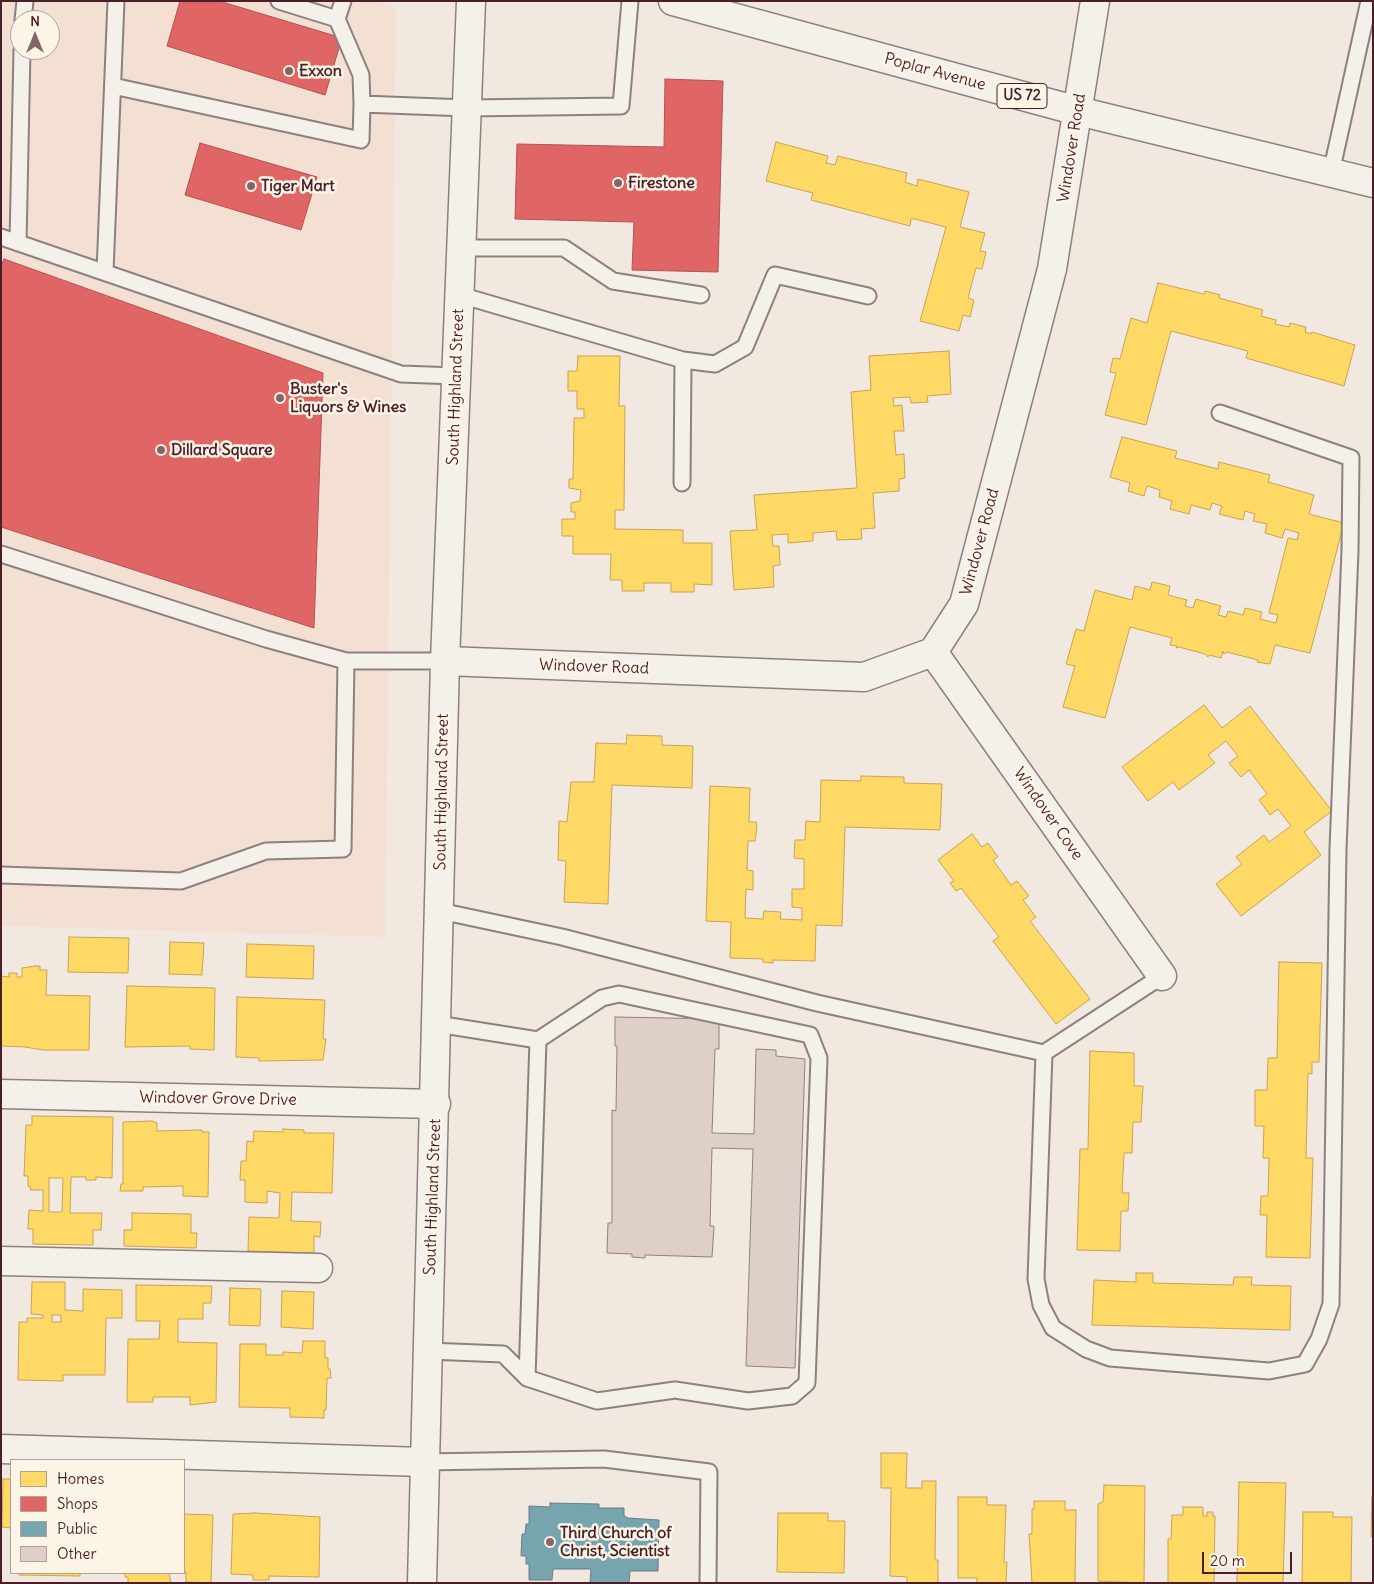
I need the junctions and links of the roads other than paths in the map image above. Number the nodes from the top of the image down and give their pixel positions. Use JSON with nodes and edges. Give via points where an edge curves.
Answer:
{"nodes":[{"id":1,"x":116,"y":1,"type":"edge"},
{"id":2,"x":279,"y":1,"type":"edge"},
{"id":3,"x":343,"y":1,"type":"edge"},
{"id":4,"x":471,"y":1,"type":"edge"},
{"id":5,"x":630,"y":1,"type":"edge"},
{"id":6,"x":673,"y":1,"type":"edge"},
{"id":7,"x":710,"y":1,"type":"edge"},
{"id":8,"x":1095,"y":1,"type":"edge"},
{"id":9,"x":1369,"y":1,"type":"edge"},
{"id":10,"x":337,"y":19,"type":"junction"},
{"id":11,"x":739,"y":19,"type":"junction"},
{"id":12,"x":22,"y":60,"type":"edge"},
{"id":13,"x":113,"y":86,"type":"junction"},
{"id":14,"x":362,"y":104,"type":"junction"},
{"id":15,"x":467,"y":108,"type":"junction"},
{"id":16,"x":1078,"y":111,"type":"junction"},
{"id":17,"x":1330,"y":173,"type":"junction"},
{"id":18,"x":1373,"y":184,"type":"edge"},
{"id":19,"x":1,"y":237,"type":"edge"},
{"id":20,"x":18,"y":243,"type":"junction"},
{"id":21,"x":462,"y":248,"type":"junction"},
{"id":22,"x":104,"y":272,"type":"junction"},
{"id":23,"x":701,"y":295,"type":"dead end"},
{"id":24,"x":460,"y":296,"type":"junction"},
{"id":25,"x":868,"y":296,"type":"dead end"},
{"id":26,"x":683,"y":360,"type":"junction"},
{"id":27,"x":456,"y":376,"type":"junction"},
{"id":28,"x":1220,"y":413,"type":"dead end"},
{"id":29,"x":682,"y":483,"type":"dead end"},
{"id":30,"x":1,"y":554,"type":"edge"},
{"id":31,"x":933,"y":652,"type":"junction"},
{"id":32,"x":346,"y":661,"type":"junction"},
{"id":33,"x":445,"y":661,"type":"junction"},
{"id":34,"x":1,"y":875,"type":"edge"},
{"id":35,"x":440,"y":911,"type":"junction"},
{"id":36,"x":1162,"y":976,"type":"joint"},
{"id":37,"x":437,"y":1024,"type":"junction"},
{"id":38,"x":538,"y":1040,"type":"junction"},
{"id":39,"x":1044,"y":1053,"type":"junction"},
{"id":40,"x":1,"y":1094,"type":"edge"},
{"id":41,"x":436,"y":1104,"type":"junction"},
{"id":42,"x":1,"y":1261,"type":"edge"},
{"id":43,"x":318,"y":1268,"type":"dead end"},
{"id":44,"x":428,"y":1352,"type":"junction"},
{"id":45,"x":526,"y":1378,"type":"junction"},
{"id":46,"x":1,"y":1449,"type":"edge"},
{"id":47,"x":424,"y":1462,"type":"junction"},
{"id":48,"x":422,"y":1583,"type":"edge"},
{"id":49,"x":708,"y":1583,"type":"edge"}],
"edges":[{"from":1,"to":13,"type":"lane"},
{"from":2,"to":10,"type":"lane"},
{"from":3,"to":10,"type":"lane"},
{"from":4,"to":15,"type":"street","name":"South Highland Street"},
{"from":5,"to":15,"type":"lane","via":[[621,106]]},
{"from":6,"to":11,"type":"street","name":"Poplar Avenue","number":"US 72"},
{"from":7,"to":11,"type":"street"},
{"from":8,"to":16,"type":"street","name":"Windover Road"},
{"from":9,"to":17,"type":"lane"},
{"from":10,"to":14,"type":"lane","via":[[360,75]]},
{"from":11,"to":16,"type":"street","name":"Poplar Avenue","number":"US 72"},
{"from":12,"to":20,"type":"lane"},
{"from":13,"to":14,"type":"lane","via":[[360,140]]},
{"from":13,"to":22,"type":"lane"},
{"from":14,"to":15,"type":"lane"},
{"from":15,"to":21,"type":"street","name":"South Highland Street"},
{"from":16,"to":17,"type":"street","name":"Poplar Avenue","number":"US 72"},
{"from":16,"to":31,"type":"street","name":"Windover Road","via":[[1052,269],[964,604]]},
{"from":17,"to":18,"type":"street","name":"Poplar Avenue","number":"US 72"},
{"from":19,"to":20,"type":"lane"},
{"from":20,"to":22,"type":"lane"},
{"from":21,"to":23,"type":"lane","via":[[564,248],[613,281]]},
{"from":21,"to":24,"type":"street","name":"South Highland Street"},
{"from":22,"to":27,"type":"lane","via":[[401,374]]},
{"from":24,"to":26,"type":"lane"},
{"from":24,"to":27,"type":"street","name":"South Highland Street"},
{"from":25,"to":26,"type":"lane","via":[[775,275],[745,347],[715,364]]},
{"from":26,"to":29,"type":"lane"},
{"from":27,"to":33,"type":"street","name":"South Highland Street"},
{"from":28,"to":39,"type":"lane","via":[[1351,458],[1338,849],[1330,1304],[1319,1339],[1304,1364],[1269,1371],[1110,1358],[1086,1350],[1053,1328],[1042,1305],[1036,1279]]},
{"from":30,"to":32,"type":"lane"},
{"from":31,"to":33,"type":"street","name":"Windover Road","via":[[864,677]]},
{"from":31,"to":36,"type":"street","name":"Windover Cove"},
{"from":32,"to":33,"type":"lane"},
{"from":32,"to":34,"type":"lane","via":[[343,849],[266,851],[181,881]]},
{"from":33,"to":35,"type":"street","name":"South Highland Street"},
{"from":35,"to":37,"type":"street","name":"South Highland Street"},
{"from":35,"to":39,"type":"lane","via":[[562,937],[808,1000]]},
{"from":36,"to":39,"type":"lane"},
{"from":37,"to":38,"type":"lane"},
{"from":37,"to":41,"type":"street","name":"South Highland Street"},
{"from":38,"to":45,"type":"lane"},
{"from":38,"to":45,"type":"lane","via":[[602,998],[619,994],[810,1035],[819,1058],[806,1383],[792,1396],[748,1401],[675,1390],[597,1401]]},
{"from":40,"to":41,"type":"street","name":"Windover Grove Drive"},
{"from":41,"to":44,"type":"street","name":"South Highland Street"},
{"from":42,"to":43,"type":"street"},
{"from":44,"to":45,"type":"lane","via":[[503,1354]]},
{"from":44,"to":47,"type":"street","name":"South Highland Street"},
{"from":46,"to":47,"type":"street"},
{"from":47,"to":48,"type":"street","name":"South Highland Street"},
{"from":47,"to":49,"type":"lane","via":[[604,1458],[709,1472]]}]}
